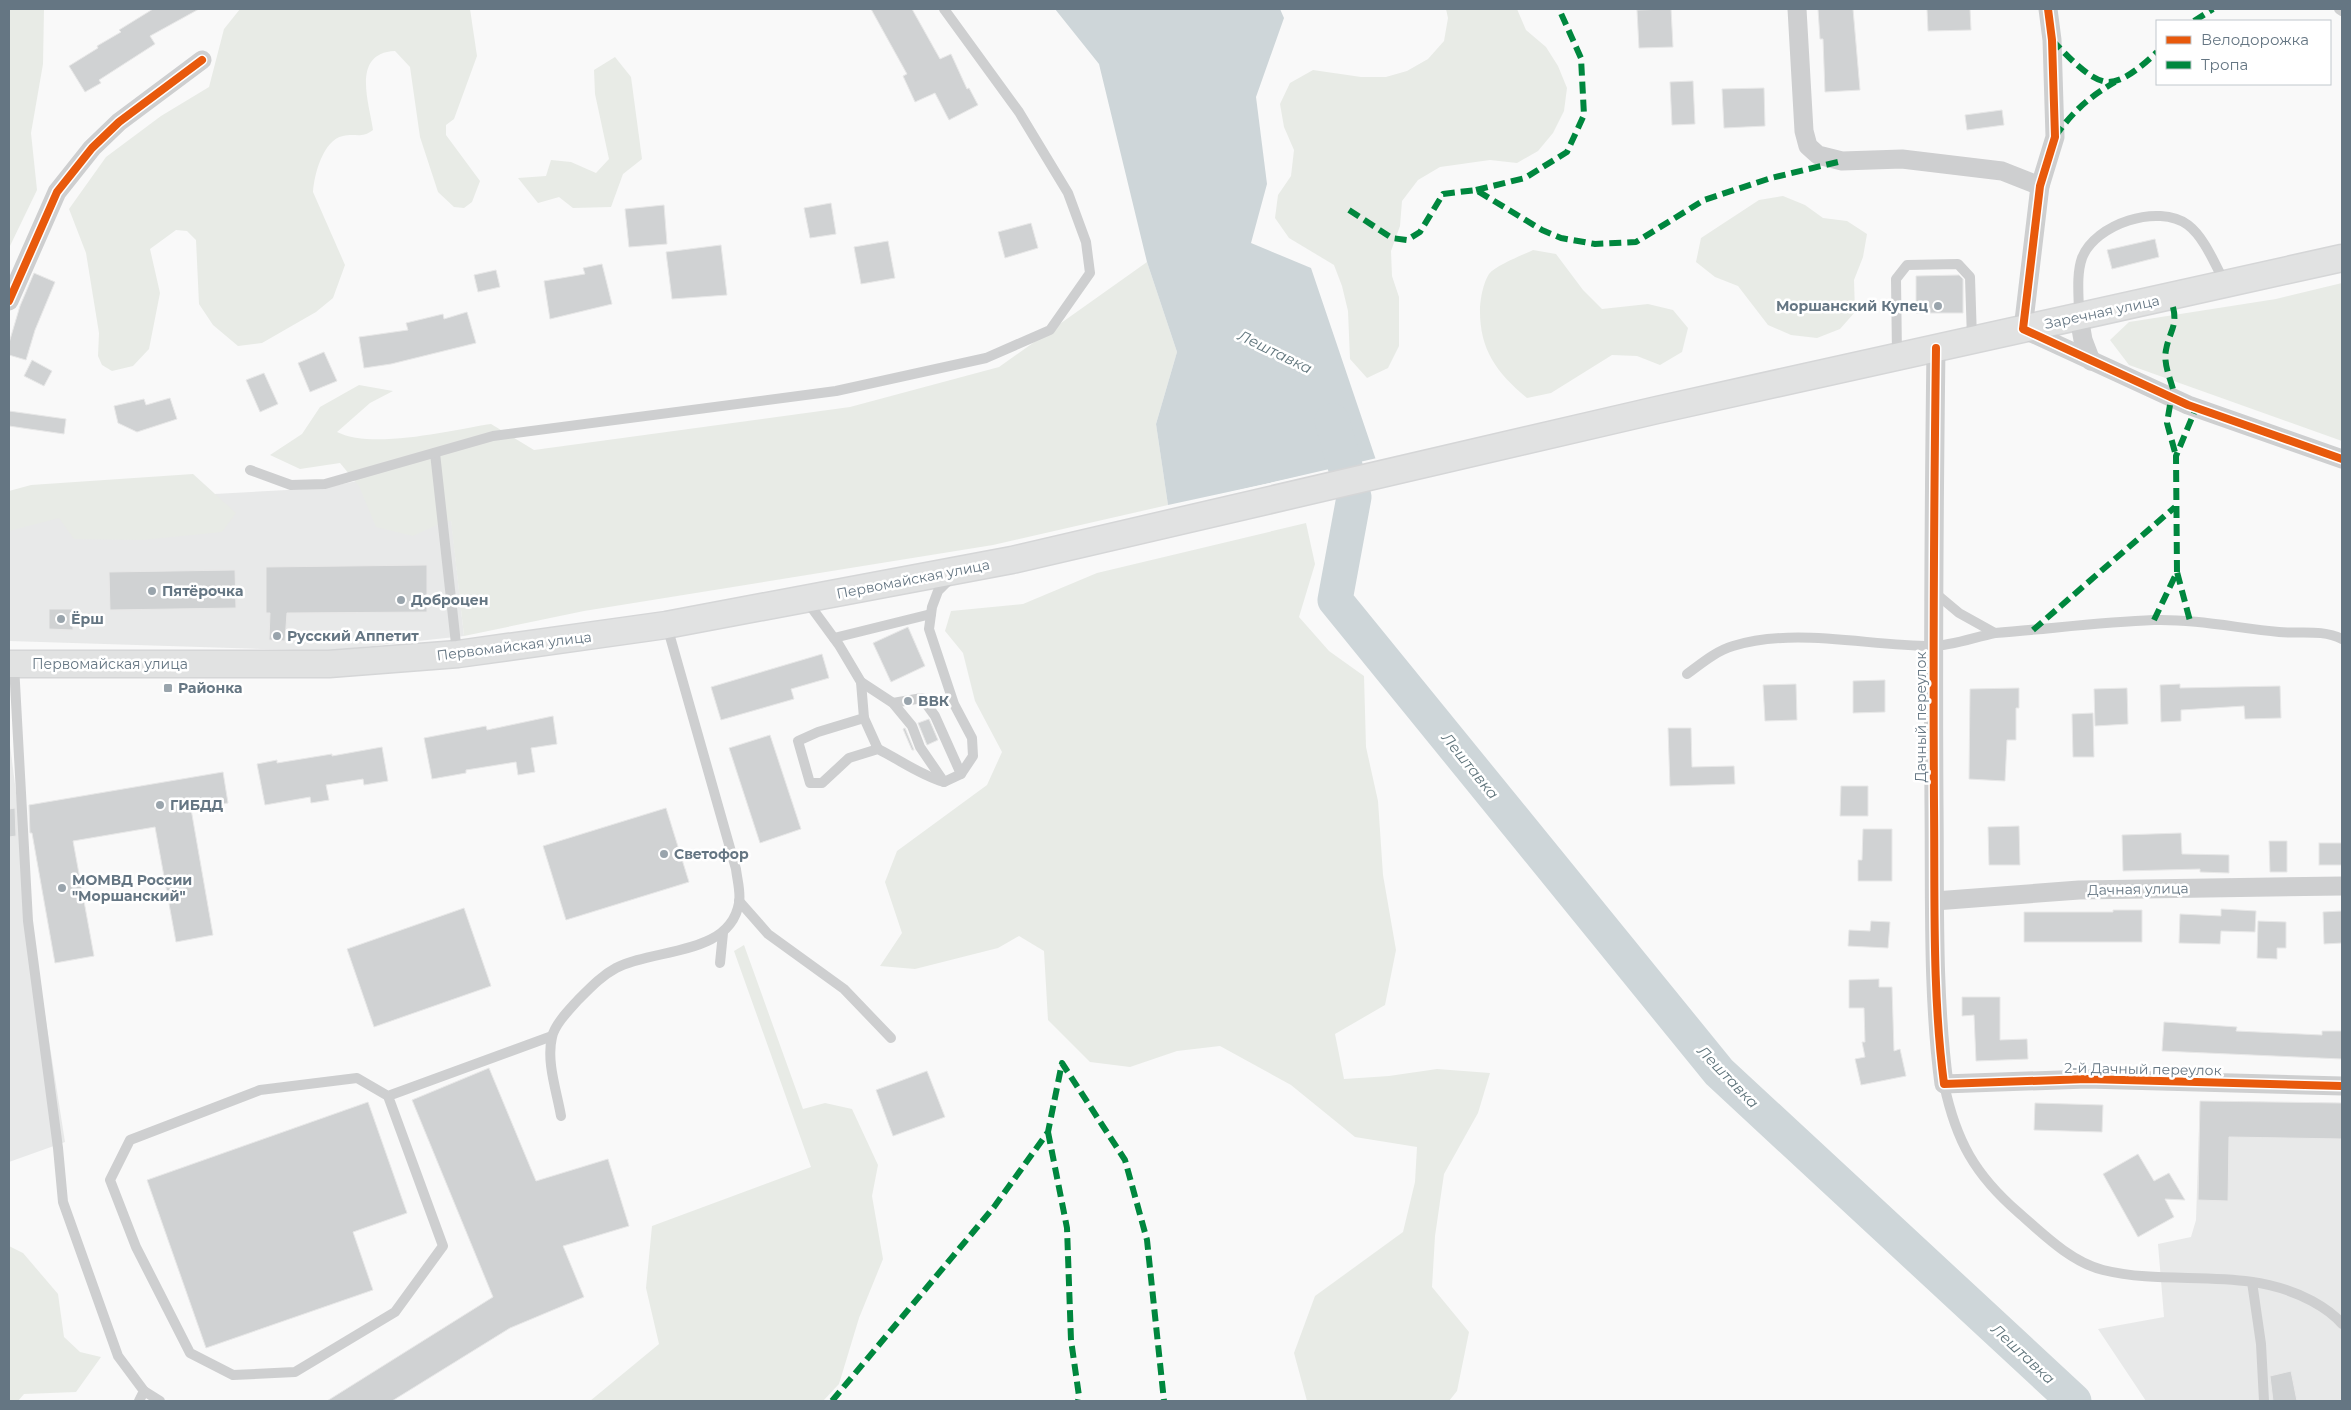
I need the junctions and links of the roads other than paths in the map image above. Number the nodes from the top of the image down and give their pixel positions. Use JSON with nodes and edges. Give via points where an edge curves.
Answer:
{"nodes":[{"id":1,"x":944,"y":9,"type":"edge"},
{"id":2,"x":1797,"y":9,"type":"edge"},
{"id":3,"x":2048,"y":9,"type":"edge"},
{"id":4,"x":2339,"y":9,"type":"edge"},
{"id":5,"x":2342,"y":11,"type":"edge"},
{"id":6,"x":202,"y":60,"type":"dead end"},
{"id":7,"x":2040,"y":186,"type":"junction"},
{"id":8,"x":2342,"y":258,"type":"edge"},
{"id":9,"x":2225,"y":284,"type":"junction"},
{"id":10,"x":9,"y":301,"type":"edge"},
{"id":11,"x":2079,"y":317,"type":"junction"},
{"id":12,"x":2023,"y":329,"type":"junction"},
{"id":13,"x":1972,"y":341,"type":"junction"},
{"id":14,"x":1936,"y":348,"type":"junction"},
{"id":15,"x":1897,"y":357,"type":"junction"},
{"id":16,"x":2091,"y":361,"type":"junction"},
{"id":17,"x":1657,"y":410,"type":"joint"},
{"id":18,"x":435,"y":453,"type":"junction"},
{"id":19,"x":2342,"y":459,"type":"edge"},
{"id":20,"x":250,"y":470,"type":"dead end"},
{"id":21,"x":959,"y":572,"type":"junction"},
{"id":22,"x":1933,"y":592,"type":"junction"},
{"id":23,"x":806,"y":600,"type":"junction"},
{"id":24,"x":931,"y":614,"type":"junction"},
{"id":25,"x":666,"y":625,"type":"junction"},
{"id":26,"x":1995,"y":633,"type":"junction"},
{"id":27,"x":834,"y":638,"type":"junction"},
{"id":28,"x":2342,"y":639,"type":"edge"},
{"id":29,"x":1933,"y":646,"type":"junction"},
{"id":30,"x":458,"y":654,"type":"junction"},
{"id":31,"x":11,"y":664,"type":"edge"},
{"id":32,"x":1688,"y":674,"type":"dead end"},
{"id":33,"x":861,"y":682,"type":"junction"},
{"id":34,"x":893,"y":703,"type":"junction"},
{"id":35,"x":864,"y":718,"type":"junction"},
{"id":36,"x":878,"y":749,"type":"junction"},
{"id":37,"x":961,"y":774,"type":"junction"},
{"id":38,"x":944,"y":782,"type":"junction"},
{"id":39,"x":2342,"y":886,"type":"edge"},
{"id":40,"x":740,"y":901,"type":"junction"},
{"id":41,"x":1935,"y":901,"type":"junction"},
{"id":42,"x":723,"y":933,"type":"junction"},
{"id":43,"x":720,"y":963,"type":"dead end"},
{"id":44,"x":552,"y":1036,"type":"junction"},
{"id":45,"x":891,"y":1038,"type":"dead end"},
{"id":46,"x":1944,"y":1084,"type":"junction"},
{"id":47,"x":2342,"y":1086,"type":"edge"},
{"id":48,"x":388,"y":1096,"type":"junction"},
{"id":49,"x":561,"y":1116,"type":"dead end"},
{"id":50,"x":2252,"y":1282,"type":"junction"},
{"id":51,"x":2342,"y":1324,"type":"edge"},
{"id":52,"x":144,"y":1391,"type":"junction"},
{"id":53,"x":139,"y":1401,"type":"edge"},
{"id":54,"x":160,"y":1401,"type":"edge"},
{"id":55,"x":2264,"y":1401,"type":"edge"}],
"edges":[{"from":1,"to":18,"type":"lane","via":[[1024,120],[1068,193],[1086,242],[1090,274],[1050,330],[986,358],[836,391],[493,436]]},
{"from":2,"to":7,"type":"street","via":[[1804,131],[1808,146],[1818,156],[1842,161],[1902,159],[2002,171]]},
{"from":3,"to":7,"type":"street","via":[[2055,137]]},
{"from":4,"to":5,"type":"lane"},
{"from":6,"to":10,"type":"street","via":[[119,122],[92,148],[57,192]]},
{"from":7,"to":12,"type":"street"},
{"from":8,"to":9,"type":"main road"},
{"from":9,"to":11,"type":"main road","name":"Заречная улица"},
{"from":9,"to":11,"type":"lane","via":[[2200,238],[2188,226],[2176,218],[2160,215],[2133,219],[2102,233],[2082,258]]},
{"from":11,"to":12,"type":"main road","name":"Заречная улица"},
{"from":11,"to":16,"type":"street"},
{"from":12,"to":13,"type":"main road","name":"Заречная улица"},
{"from":12,"to":16,"type":"street"},
{"from":13,"to":14,"type":"main road","name":"Заречная улица"},
{"from":13,"to":15,"type":"lane","via":[[1970,276],[1958,264],[1907,265],[1896,279]]},
{"from":14,"to":15,"type":"main road","name":"Заречная улица"},
{"from":14,"to":22,"type":"street","name":"Дачный переулок"},
{"from":15,"to":17,"type":"main road","name":"Заречная улица"},
{"from":16,"to":19,"type":"street","via":[[2188,405]]},
{"from":17,"to":21,"type":"main road","name":"Первомайская улица"},
{"from":18,"to":20,"type":"lane","via":[[325,484],[291,485]]},
{"from":18,"to":30,"type":"lane"},
{"from":21,"to":23,"type":"main road","name":"Первомайская улица"},
{"from":21,"to":24,"type":"lane","via":[[938,591]]},
{"from":22,"to":26,"type":"lane","via":[[1959,613]]},
{"from":22,"to":29,"type":"street","name":"Дачный переулок"},
{"from":23,"to":25,"type":"main road","name":"Первомайская улица"},
{"from":23,"to":27,"type":"lane"},
{"from":24,"to":27,"type":"lane"},
{"from":24,"to":37,"type":"lane","via":[[929,629],[954,704],[972,738],[974,756]]},
{"from":25,"to":30,"type":"main road","name":"Первомайская улица"},
{"from":25,"to":40,"type":"lane","via":[[736,868]]},
{"from":26,"to":28,"type":"lane","via":[[2154,620],[2281,632],[2319,632]]},
{"from":26,"to":29,"type":"lane"},
{"from":27,"to":33,"type":"lane"},
{"from":29,"to":32,"type":"lane","via":[[1800,638],[1754,641],[1732,646],[1711,656]]},
{"from":29,"to":41,"type":"street","name":"Дачный переулок"},
{"from":30,"to":31,"type":"main road","name":"Первомайская улица","via":[[329,664]]},
{"from":31,"to":52,"type":"lane","via":[[28,921],[58,1148],[62,1202],[118,1356]]},
{"from":33,"to":34,"type":"lane"},
{"from":33,"to":35,"type":"lane"},
{"from":34,"to":37,"type":"lane","via":[[922,698],[935,716]]},
{"from":34,"to":38,"type":"lane","via":[[912,726],[920,747]]},
{"from":35,"to":36,"type":"lane"},
{"from":35,"to":36,"type":"lane","via":[[798,741],[810,783],[822,783],[849,758]]},
{"from":36,"to":38,"type":"lane","via":[[925,776]]},
{"from":37,"to":38,"type":"lane"},
{"from":39,"to":41,"type":"street","name":"Дачная улица","via":[[2079,890]]},
{"from":40,"to":42,"type":"lane","via":[[735,919]]},
{"from":40,"to":45,"type":"lane","via":[[768,934],[844,989]]},
{"from":41,"to":46,"type":"street","name":"Дачный переулок","via":[[1937,1009]]},
{"from":42,"to":43,"type":"lane"},
{"from":42,"to":44,"type":"lane","via":[[702,944],[640,958],[615,968],[595,982],[566,1014]]},
{"from":44,"to":48,"type":"lane"},
{"from":44,"to":49,"type":"lane","via":[[551,1062]]},
{"from":46,"to":47,"type":"street","name":"2-й Дачный переулок","via":[[2087,1080]]},
{"from":46,"to":50,"type":"lane","via":[[1957,1132],[1975,1165],[2008,1203],[2078,1258],[2101,1269],[2130,1274],[2223,1277]]},
{"from":48,"to":48,"type":"lane","via":[[356,1078],[260,1090],[130,1140],[110,1180],[136,1247],[190,1353],[233,1375],[294,1372],[395,1312],[443,1246]]},
{"from":50,"to":51,"type":"lane","via":[[2297,1293],[2324,1308]]},
{"from":50,"to":55,"type":"lane","via":[[2261,1344]]},
{"from":52,"to":53,"type":"lane"},
{"from":52,"to":54,"type":"lane"}]}
